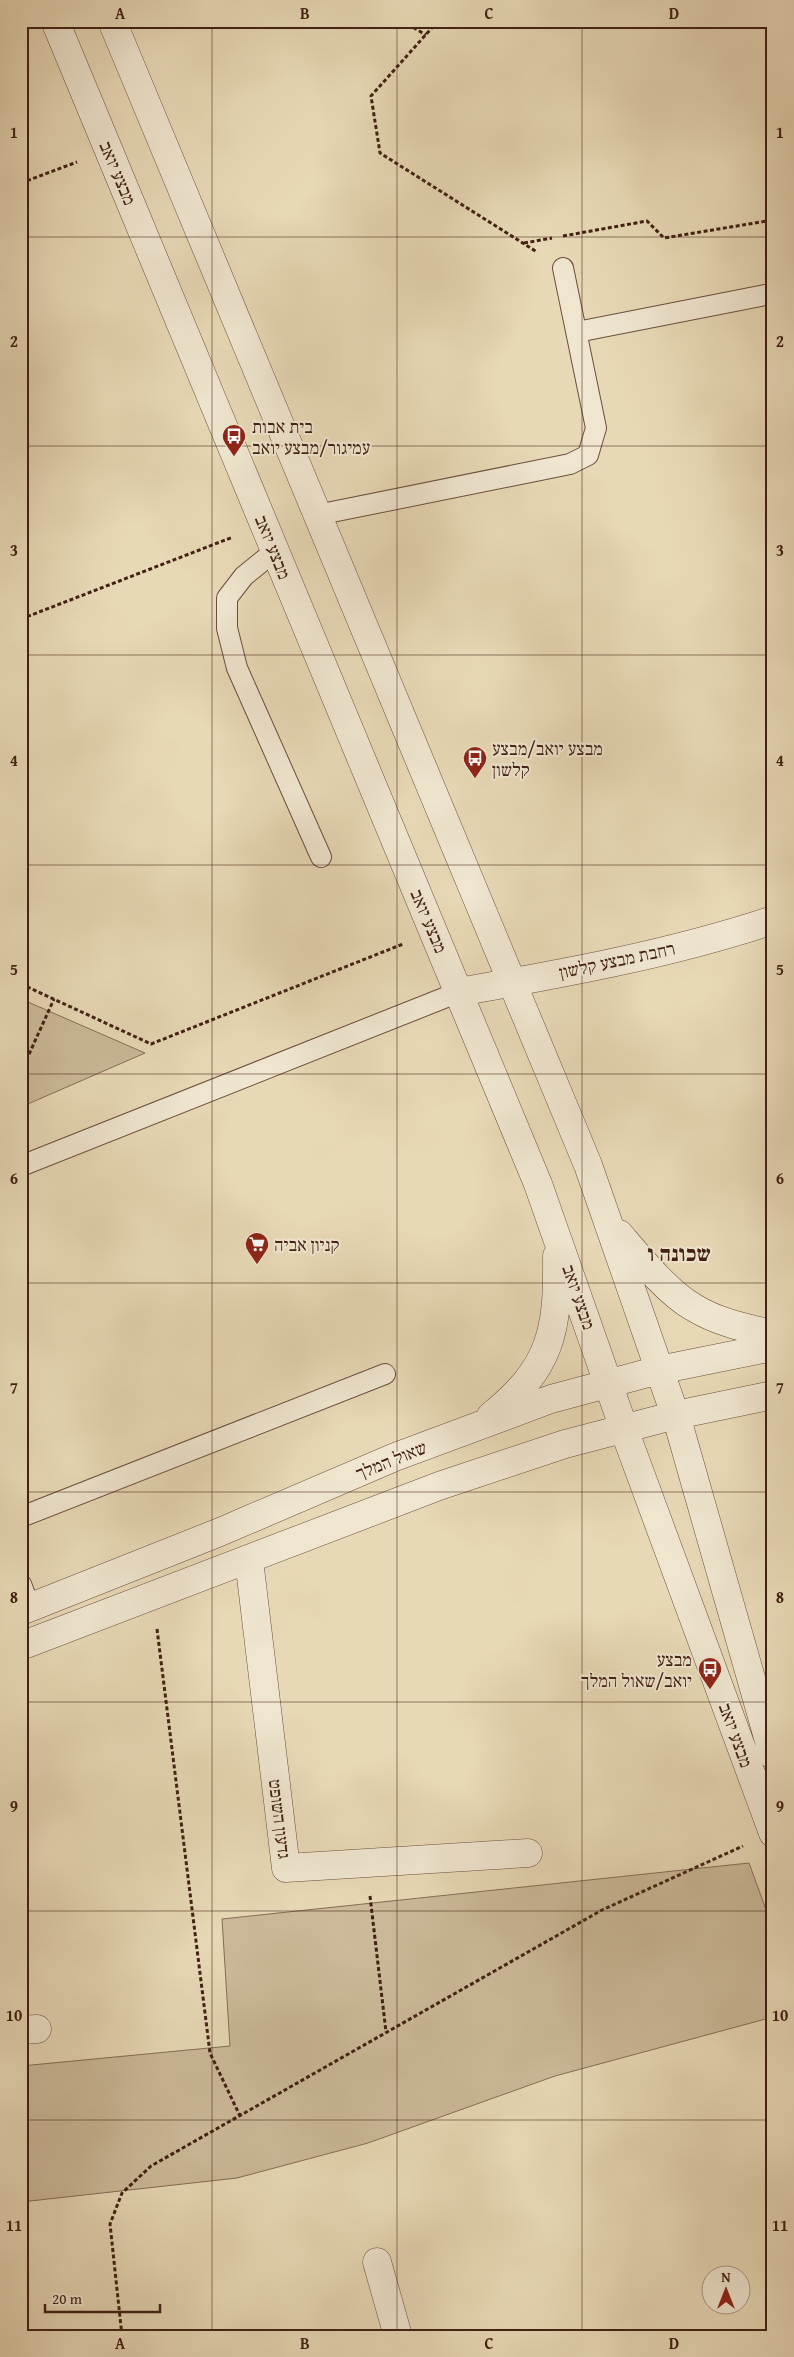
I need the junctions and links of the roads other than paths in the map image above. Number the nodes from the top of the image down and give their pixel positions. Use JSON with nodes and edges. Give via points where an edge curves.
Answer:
{"nodes":[{"id":1,"x":55,"y":21,"type":"edge"},
{"id":2,"x":112,"y":21,"type":"edge"},
{"id":3,"x":563,"y":268,"type":"road end"},
{"id":4,"x":764,"y":294,"type":"dead end"},
{"id":5,"x":577,"y":332,"type":"junction"},
{"id":6,"x":317,"y":514,"type":"junction"},
{"id":7,"x":275,"y":551,"type":"junction"},
{"id":8,"x":321,"y":857,"type":"dead end"},
{"id":9,"x":773,"y":920,"type":"edge"},
{"id":10,"x":512,"y":982,"type":"junction"},
{"id":11,"x":459,"y":992,"type":"junction"},
{"id":12,"x":21,"y":1166,"type":"edge"},
{"id":13,"x":608,"y":1221,"type":"junction"},
{"id":14,"x":557,"y":1235,"type":"junction"},
{"id":15,"x":773,"y":1334,"type":"edge"},
{"id":16,"x":773,"y":1347,"type":"edge"},
{"id":17,"x":659,"y":1370,"type":"junction"},
{"id":18,"x":385,"y":1374,"type":"dead end"},
{"id":19,"x":609,"y":1384,"type":"junction"},
{"id":20,"x":773,"y":1395,"type":"edge"},
{"id":21,"x":676,"y":1415,"type":"junction"},
{"id":22,"x":478,"y":1426,"type":"junction"},
{"id":23,"x":624,"y":1428,"type":"junction"},
{"id":24,"x":21,"y":1516,"type":"edge"},
{"id":25,"x":249,"y":1560,"type":"junction"},
{"id":26,"x":24,"y":1601,"type":"edge"},
{"id":27,"x":21,"y":1646,"type":"edge"},
{"id":28,"x":773,"y":1755,"type":"edge"},
{"id":29,"x":772,"y":1832,"type":"edge"},
{"id":30,"x":528,"y":1853,"type":"dead end"},
{"id":31,"x":377,"y":2262,"type":"dead end"},
{"id":32,"x":398,"y":2336,"type":"edge"}],
"edges":[{"from":1,"to":7,"type":"street","name":"מבצע יואב"},
{"from":2,"to":6,"type":"street","name":"מבצע יואב"},
{"from":3,"to":5,"type":"lane"},
{"from":4,"to":5,"type":"lane"},
{"from":5,"to":6,"type":"lane","via":[[596,428],[588,455],[570,464]]},
{"from":6,"to":10,"type":"street","name":"מבצע יואב"},
{"from":7,"to":8,"type":"lane","via":[[244,576],[227,598],[227,628],[236,668]]},
{"from":7,"to":11,"type":"street","name":"מבצע יואב"},
{"from":9,"to":10,"type":"street","name":"רחבת מבצע קלשון","via":[[722,937],[640,957]]},
{"from":10,"to":11,"type":"street","name":"רחבת מבצע קלשון"},
{"from":10,"to":13,"type":"street","name":"מבצע יואב"},
{"from":11,"to":12,"type":"lane"},
{"from":11,"to":14,"type":"street","name":"מבצע יואב"},
{"from":13,"to":15,"type":"street","via":[[650,1270],[691,1307],[719,1320]]},
{"from":13,"to":17,"type":"street","name":"מבצע יואב"},
{"from":14,"to":19,"type":"street","name":"מבצע יואב"},
{"from":14,"to":22,"type":"street","via":[[558,1302],[550,1342],[537,1369],[512,1399]]},
{"from":16,"to":17,"type":"street","name":"שאול המלך"},
{"from":17,"to":19,"type":"street","name":"שאול המלך"},
{"from":17,"to":21,"type":"street","name":"מבצע יואב"},
{"from":18,"to":24,"type":"lane"},
{"from":19,"to":22,"type":"street","name":"שאול המלך","via":[[551,1399]]},
{"from":19,"to":23,"type":"street","name":"מבצע יואב"},
{"from":20,"to":21,"type":"street"},
{"from":21,"to":23,"type":"street"},
{"from":21,"to":28,"type":"street","name":"מבצע יואב"},
{"from":22,"to":26,"type":"street","name":"שאול המלך","via":[[395,1457],[220,1532]]},
{"from":23,"to":25,"type":"street","via":[[439,1486]]},
{"from":23,"to":29,"type":"street","name":"מבצע יואב"},
{"from":25,"to":27,"type":"street"},
{"from":25,"to":30,"type":"street","name":"גדעון השופט","via":[[286,1868]]},
{"from":31,"to":32,"type":"street"}]}
